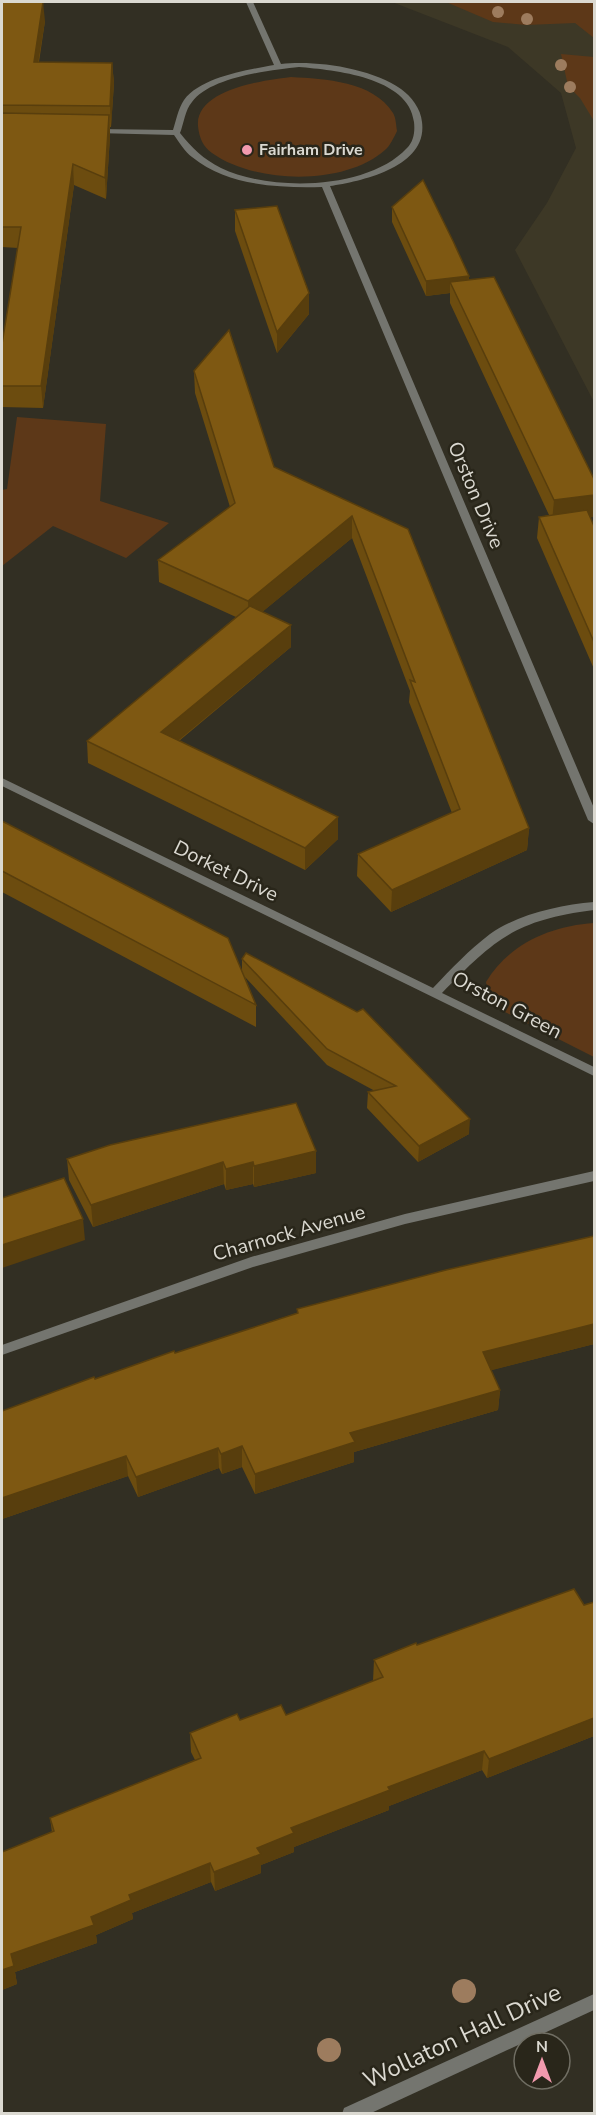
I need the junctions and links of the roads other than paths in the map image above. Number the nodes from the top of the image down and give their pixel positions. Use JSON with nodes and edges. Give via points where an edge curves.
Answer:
{"nodes":[{"id":1,"x":249,"y":2,"type":"edge"},
{"id":2,"x":278,"y":66,"type":"junction"},
{"id":3,"x":83,"y":131,"type":"edge"},
{"id":4,"x":176,"y":133,"type":"junction"},
{"id":5,"x":325,"y":185,"type":"junction"},
{"id":6,"x":2,"y":782,"type":"edge"},
{"id":7,"x":594,"y":820,"type":"edge"},
{"id":8,"x":594,"y":906,"type":"edge"},
{"id":9,"x":435,"y":993,"type":"junction"},
{"id":10,"x":594,"y":1072,"type":"edge"},
{"id":11,"x":594,"y":1176,"type":"edge"},
{"id":12,"x":2,"y":1350,"type":"edge"},
{"id":13,"x":594,"y":2002,"type":"edge"},
{"id":14,"x":350,"y":2114,"type":"edge"}],
"edges":[{"from":1,"to":2,"type":"street"},
{"from":2,"to":4,"type":"street","via":[[212,83],[188,100]]},
{"from":2,"to":5,"type":"street","via":[[328,67],[366,75],[396,89],[415,107],[421,129],[411,150],[388,166]]},
{"from":3,"to":4,"type":"street"},
{"from":4,"to":5,"type":"street","via":[[204,164],[237,178],[281,186]]},
{"from":5,"to":7,"type":"street","name":"Orston Drive"},
{"from":6,"to":9,"type":"street","name":"Dorket Drive"},
{"from":8,"to":9,"type":"street","name":"Orston Green","via":[[516,924],[476,951]]},
{"from":9,"to":10,"type":"street","name":"Orston Green"},
{"from":11,"to":12,"type":"street","name":"Charnock Avenue","via":[[405,1219],[251,1262]]},
{"from":13,"to":14,"type":"street","name":"Wollaton Hall Drive"}]}
